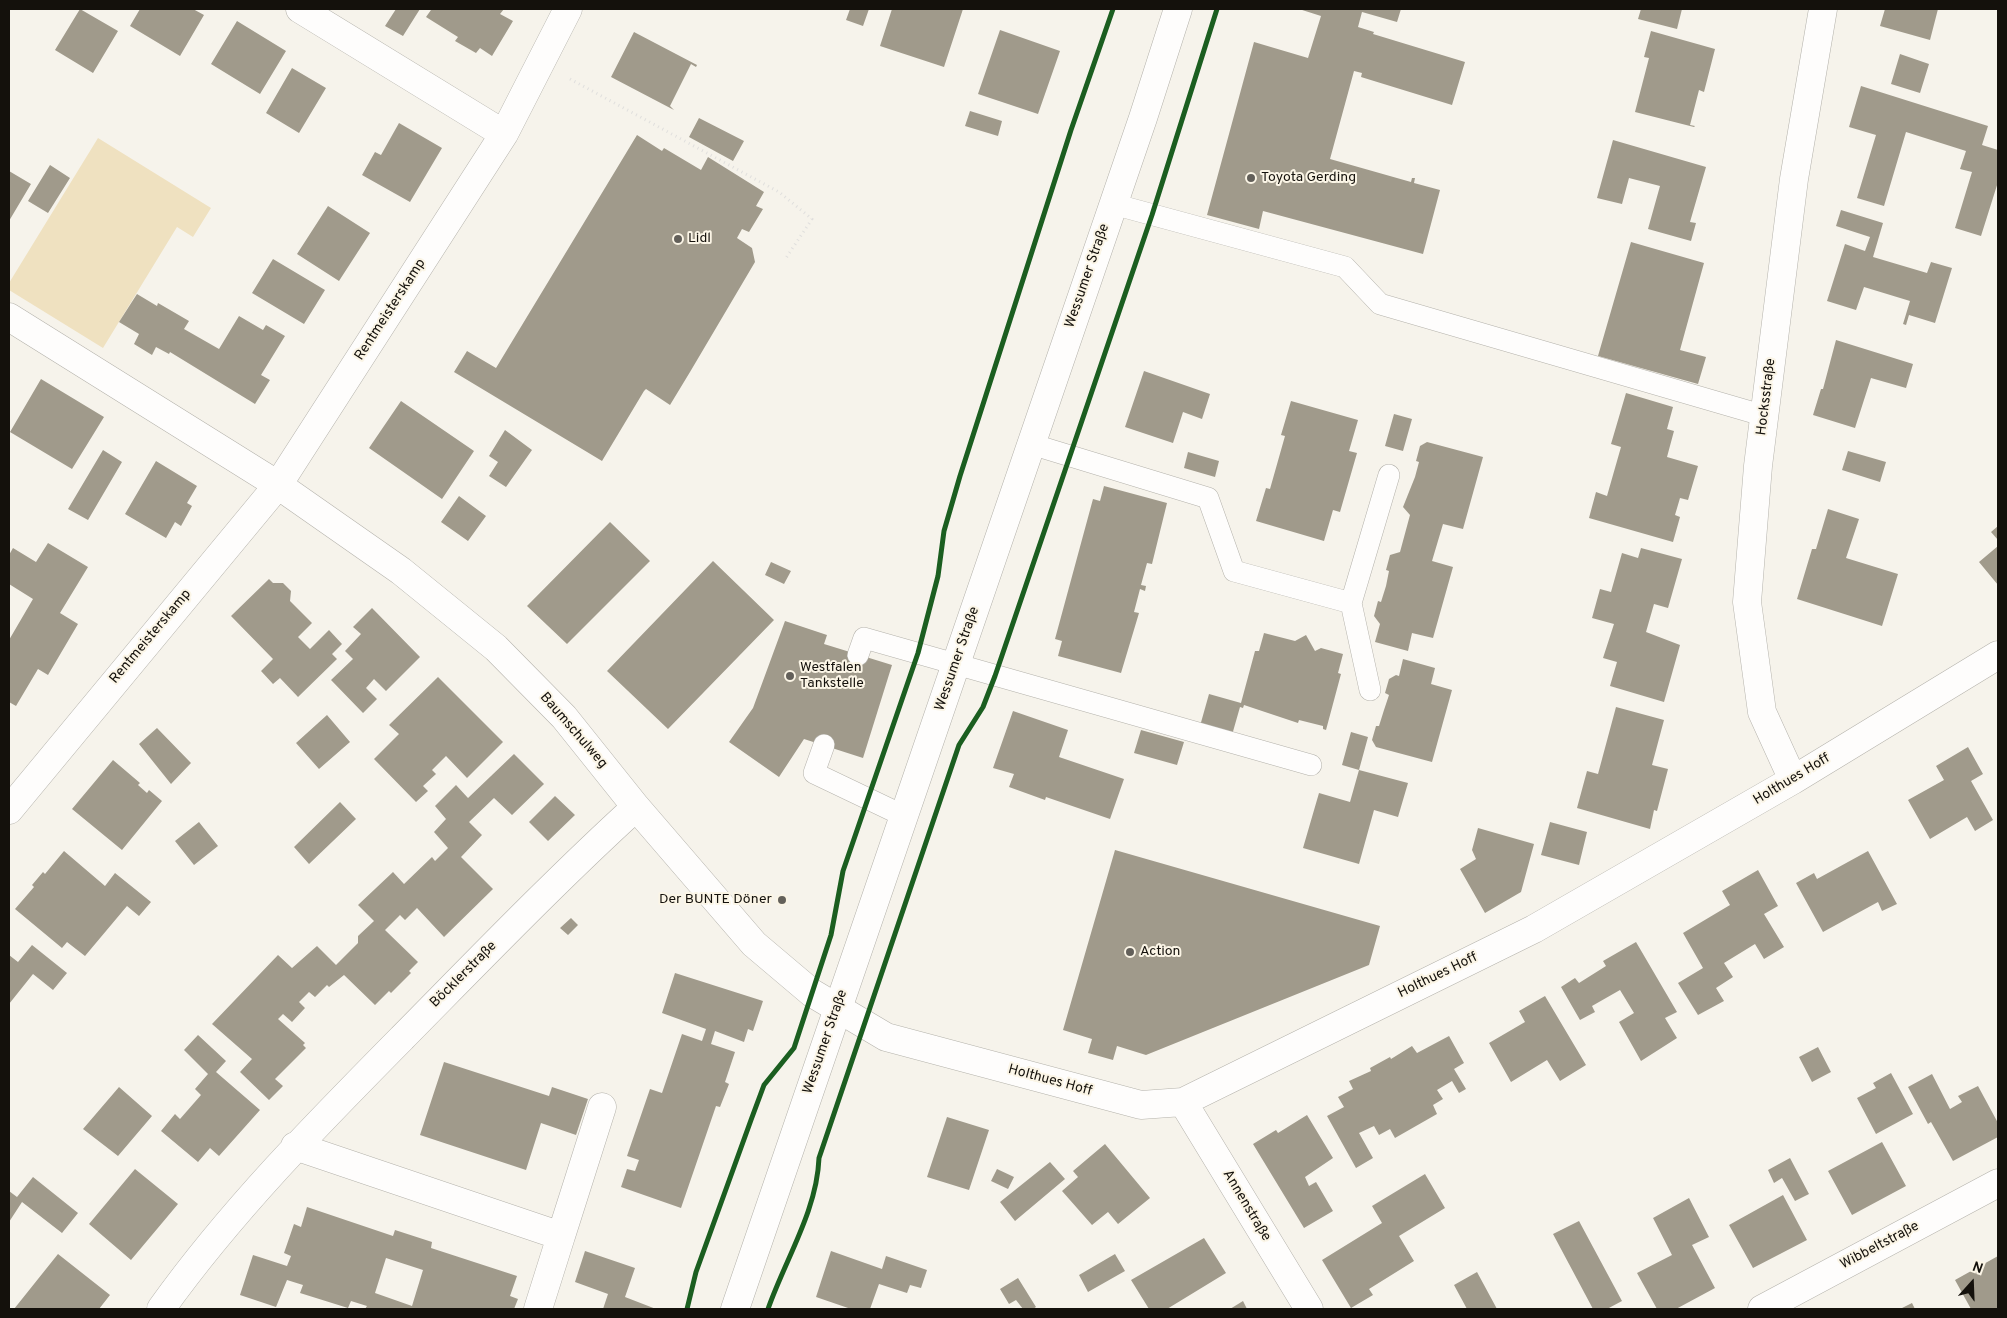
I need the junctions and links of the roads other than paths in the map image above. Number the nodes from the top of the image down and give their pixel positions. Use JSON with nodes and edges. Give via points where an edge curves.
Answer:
{"nodes":[{"id":1,"x":300,"y":9,"type":"edge"},
{"id":2,"x":568,"y":9,"type":"edge"},
{"id":3,"x":1177,"y":9,"type":"edge"},
{"id":4,"x":1823,"y":9,"type":"edge"},
{"id":5,"x":504,"y":134,"type":"junction"},
{"id":6,"x":1113,"y":204,"type":"junction"},
{"id":7,"x":9,"y":317,"type":"edge"},
{"id":8,"x":1765,"y":416,"type":"junction"},
{"id":9,"x":1031,"y":444,"type":"junction"},
{"id":10,"x":1388,"y":475,"type":"dead end"},
{"id":11,"x":278,"y":485,"type":"junction"},
{"id":12,"x":1351,"y":603,"type":"junction"},
{"id":13,"x":858,"y":655,"type":"dead end"},
{"id":14,"x":1998,"y":655,"type":"edge"},
{"id":15,"x":956,"y":665,"type":"junction"},
{"id":16,"x":1370,"y":690,"type":"dead end"},
{"id":17,"x":824,"y":745,"type":"dead end"},
{"id":18,"x":1311,"y":765,"type":"dead end"},
{"id":19,"x":1793,"y":780,"type":"junction"},
{"id":20,"x":14,"y":794,"type":"edge"},
{"id":21,"x":636,"y":808,"type":"junction"},
{"id":22,"x":904,"y":816,"type":"junction"},
{"id":23,"x":837,"y":1010,"type":"junction"},
{"id":24,"x":1183,"y":1102,"type":"junction"},
{"id":25,"x":602,"y":1107,"type":"dead end"},
{"id":26,"x":295,"y":1146,"type":"junction"},
{"id":27,"x":1998,"y":1183,"type":"edge"},
{"id":28,"x":561,"y":1236,"type":"junction"},
{"id":29,"x":161,"y":1309,"type":"edge"},
{"id":30,"x":538,"y":1309,"type":"edge"},
{"id":31,"x":735,"y":1309,"type":"edge"},
{"id":32,"x":1309,"y":1309,"type":"edge"},
{"id":33,"x":1762,"y":1309,"type":"edge"}],
"edges":[{"from":1,"to":5,"type":"street"},
{"from":2,"to":5,"type":"street","name":"Rentmeisterskamp"},
{"from":3,"to":6,"type":"street","name":"Wessumer Straße"},
{"from":4,"to":8,"type":"street","name":"Hocksstraße","via":[[1794,179]]},
{"from":5,"to":11,"type":"street","name":"Rentmeisterskamp"},
{"from":6,"to":8,"type":"lane","via":[[1345,267],[1380,304]]},
{"from":6,"to":9,"type":"street","name":"Wessumer Straße"},
{"from":7,"to":11,"type":"street"},
{"from":8,"to":19,"type":"street","name":"Hocksstraße","via":[[1747,602],[1762,712]]},
{"from":9,"to":12,"type":"lane","via":[[1208,498],[1234,571]]},
{"from":9,"to":15,"type":"street","name":"Wessumer Straße"},
{"from":10,"to":12,"type":"lane"},
{"from":11,"to":20,"type":"street","name":"Rentmeisterskamp"},
{"from":11,"to":21,"type":"street","name":"Baumschulweg","via":[[401,571],[496,648],[564,717]]},
{"from":12,"to":16,"type":"lane"},
{"from":13,"to":15,"type":"lane","via":[[864,638]]},
{"from":14,"to":19,"type":"street","name":"Holthues Hoff"},
{"from":15,"to":18,"type":"lane"},
{"from":15,"to":22,"type":"street","name":"Wessumer Straße"},
{"from":17,"to":22,"type":"lane","via":[[814,773]]},
{"from":19,"to":24,"type":"street","name":"Holthues Hoff","via":[[1534,929]]},
{"from":21,"to":23,"type":"street","name":"Baumschulweg","via":[[754,944]]},
{"from":21,"to":26,"type":"street","name":"Böcklerstraße","via":[[564,873]]},
{"from":22,"to":23,"type":"street","name":"Wessumer Straße"},
{"from":23,"to":24,"type":"street","name":"Holthues Hoff","via":[[886,1037],[1141,1105]]},
{"from":23,"to":31,"type":"street","name":"Wessumer Straße"},
{"from":24,"to":32,"type":"street","name":"Annenstraße"},
{"from":25,"to":28,"type":"street"},
{"from":26,"to":28,"type":"street"},
{"from":26,"to":29,"type":"street","name":"Böcklerstraße"},
{"from":27,"to":33,"type":"street","name":"Wibbeltstraße"},
{"from":28,"to":30,"type":"street"}]}
